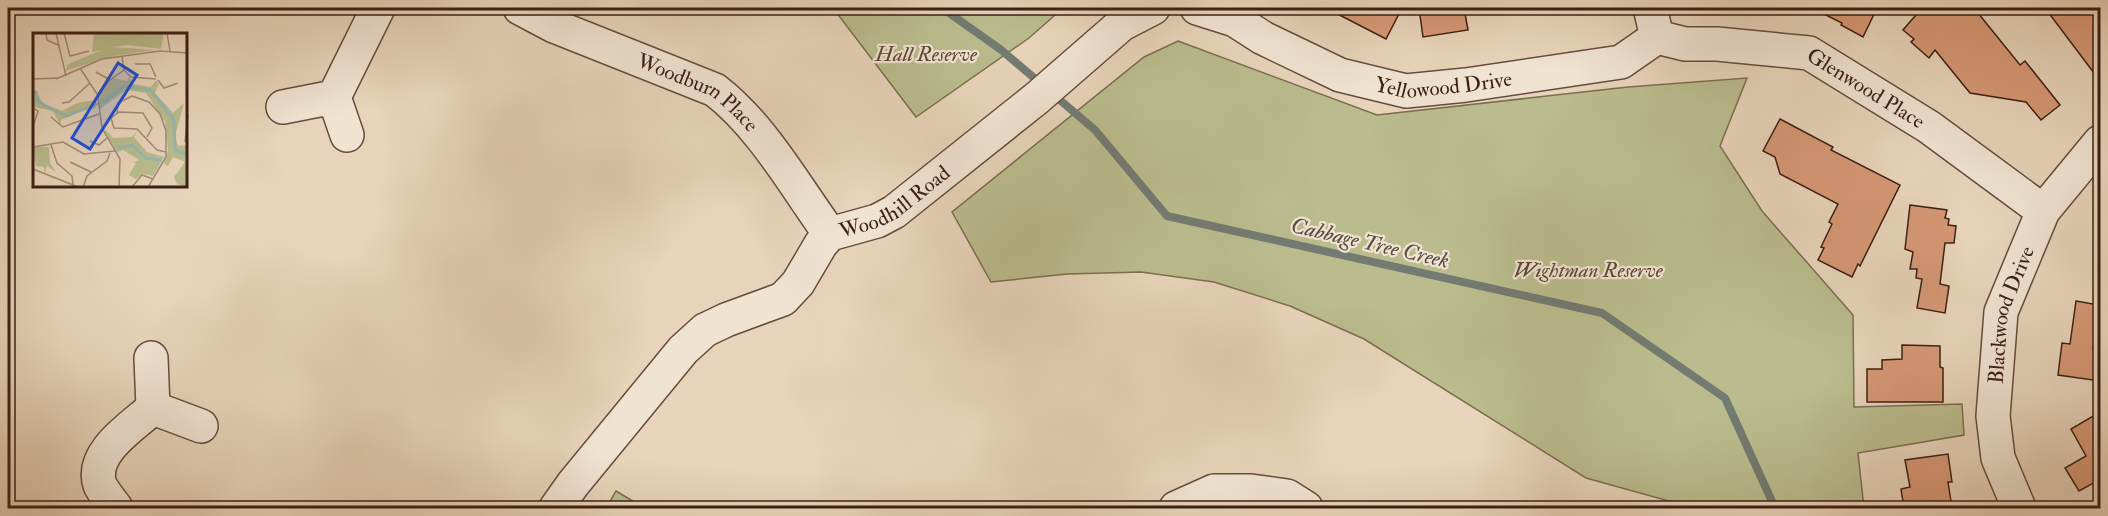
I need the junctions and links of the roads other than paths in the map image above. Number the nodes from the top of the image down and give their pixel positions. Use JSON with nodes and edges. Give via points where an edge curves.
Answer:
{"nodes":[{"id":1,"x":378,"y":8,"type":"edge"},
{"id":2,"x":520,"y":8,"type":"edge"},
{"id":3,"x":1153,"y":8,"type":"edge"},
{"id":4,"x":1162,"y":8,"type":"edge"},
{"id":5,"x":1189,"y":8,"type":"edge"},
{"id":6,"x":1197,"y":8,"type":"edge"},
{"id":7,"x":1232,"y":14,"type":"edge"},
{"id":8,"x":1126,"y":16,"type":"edge"},
{"id":9,"x":1653,"y":22,"type":"edge"},
{"id":10,"x":334,"y":97,"type":"junction"},
{"id":11,"x":283,"y":107,"type":"dead end"},
{"id":12,"x":347,"y":135,"type":"dead end"},
{"id":13,"x":2100,"y":142,"type":"edge"},
{"id":14,"x":2043,"y":211,"type":"junction"},
{"id":15,"x":830,"y":234,"type":"junction"},
{"id":16,"x":152,"y":358,"type":"dead end"},
{"id":17,"x":153,"y":408,"type":"junction"},
{"id":18,"x":201,"y":426,"type":"dead end"},
{"id":19,"x":116,"y":508,"type":"edge"},
{"id":20,"x":556,"y":508,"type":"edge"},
{"id":21,"x":1176,"y":508,"type":"edge"},
{"id":22,"x":1306,"y":508,"type":"edge"},
{"id":23,"x":2019,"y":508,"type":"edge"}],
"edges":[{"from":1,"to":10,"type":"street"},
{"from":2,"to":15,"type":"street","name":"Woodburn Place","via":[[554,26],[715,90],[753,126]]},
{"from":3,"to":8,"type":"street","name":"Woodhill Road"},
{"from":4,"to":5,"type":"street"},
{"from":6,"to":7,"type":"street","name":"Yellowood Drive"},
{"from":7,"to":9,"type":"street","name":"Yellowood Drive","via":[[1263,38],[1340,75],[1406,91],[1621,62]]},
{"from":8,"to":15,"type":"street","name":"Woodhill Road","via":[[1036,98],[894,212],[865,226]]},
{"from":9,"to":14,"type":"street","name":"Glenwood Place","via":[[1685,44],[1809,53],[1929,127]]},
{"from":10,"to":11,"type":"street"},
{"from":10,"to":12,"type":"street"},
{"from":13,"to":14,"type":"street","name":"Blackwood Drive"},
{"from":14,"to":23,"type":"street","name":"Blackwood Drive","via":[[2001,312],[1994,416],[1998,458]]},
{"from":15,"to":20,"type":"street","name":"Woodhill Road","via":[[783,299],[705,330],[683,350]]},
{"from":16,"to":17,"type":"street"},
{"from":17,"to":18,"type":"street"},
{"from":17,"to":19,"type":"street","via":[[106,450],[98,470],[100,485]]},
{"from":21,"to":22,"type":"street","via":[[1214,491],[1242,491],[1287,496]]}]}
